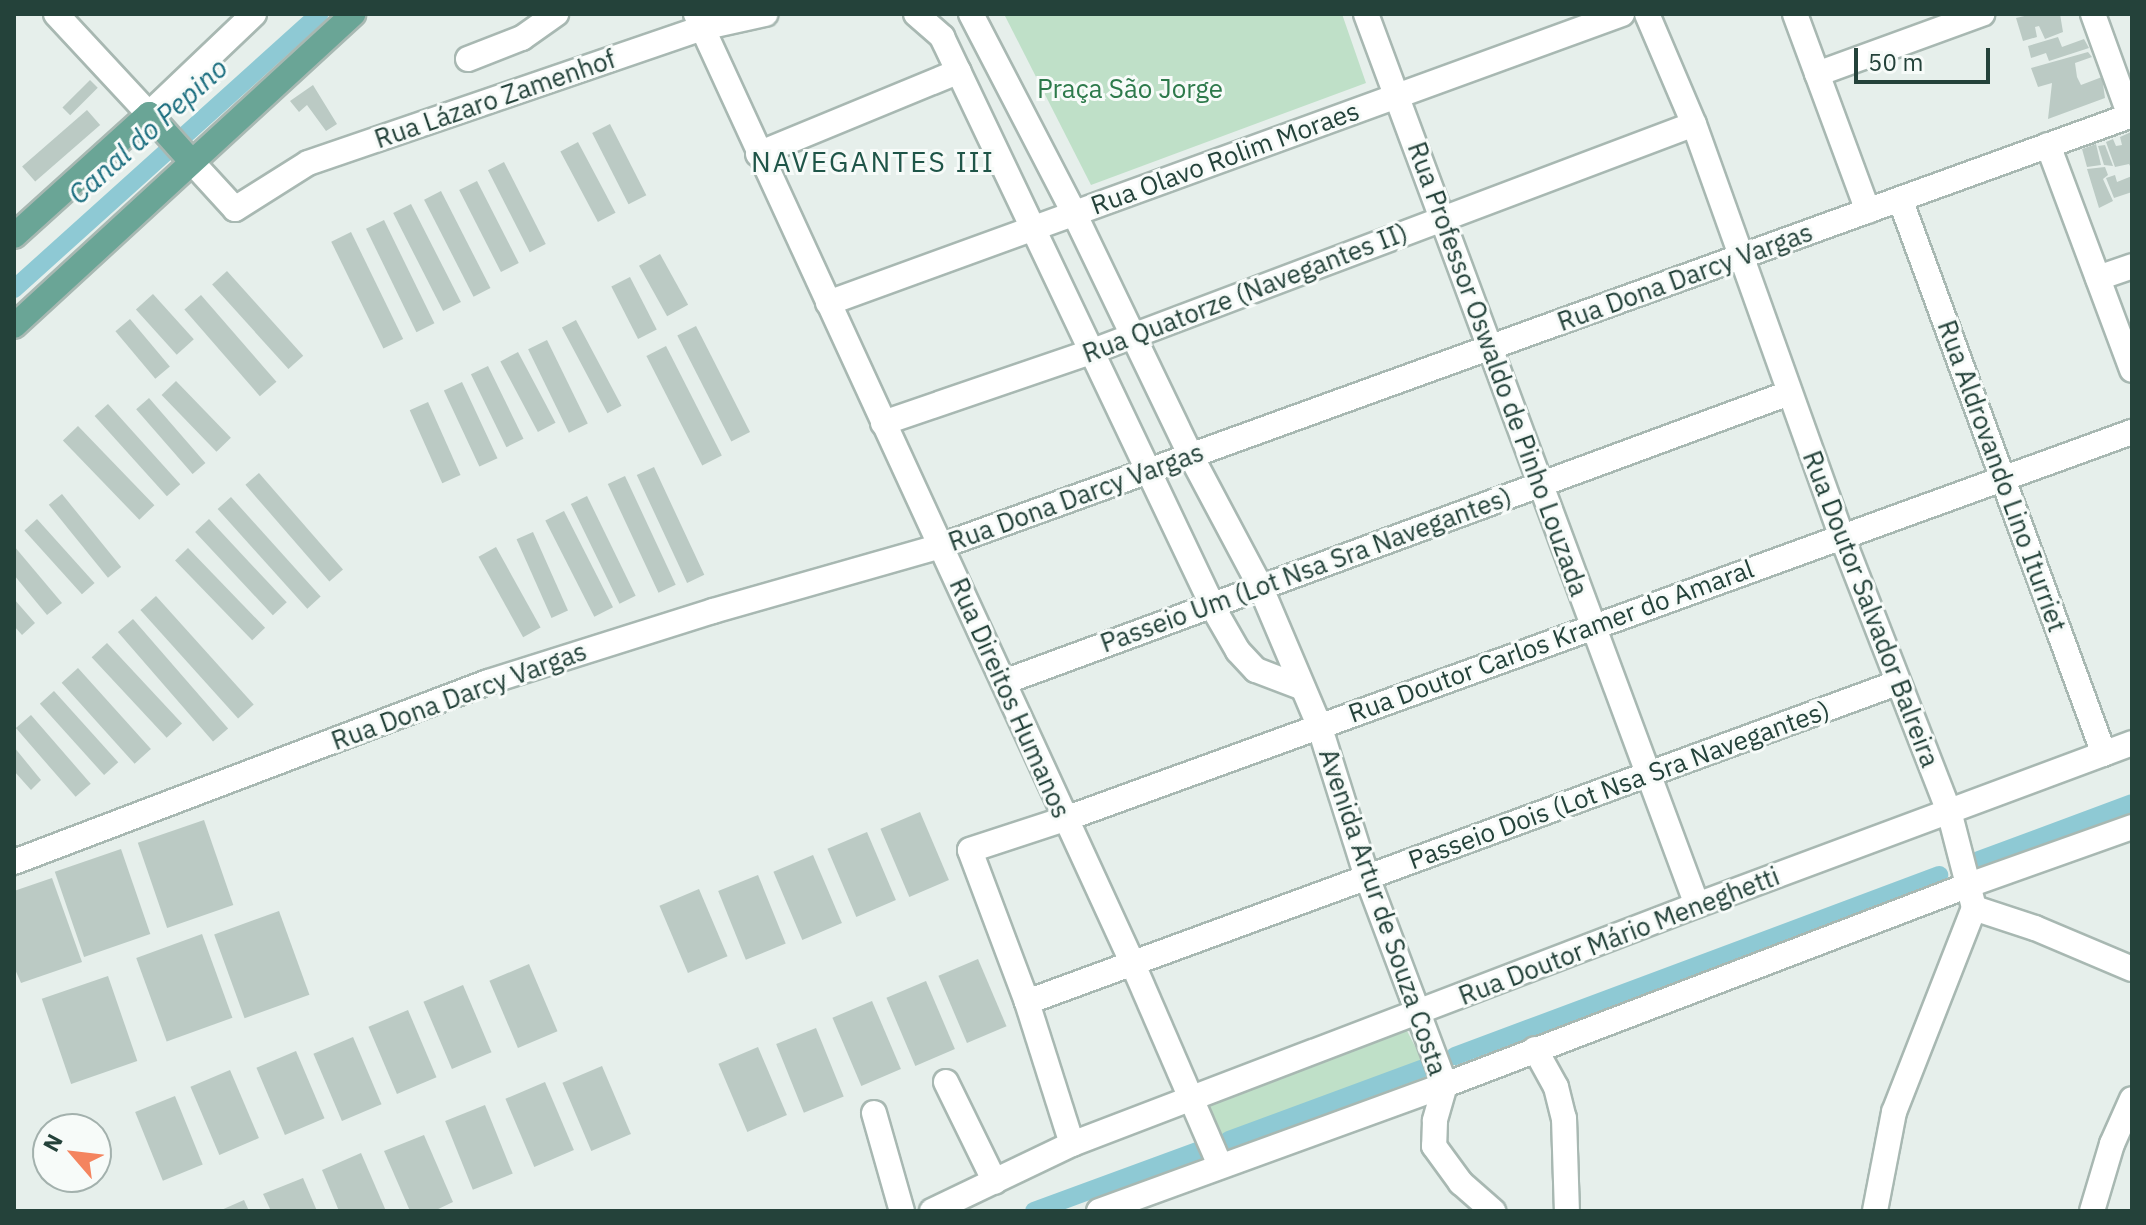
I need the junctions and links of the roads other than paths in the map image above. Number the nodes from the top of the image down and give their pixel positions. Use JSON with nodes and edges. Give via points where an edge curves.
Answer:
{"nodes":[{"id":1,"x":56,"y":14,"type":"edge"},
{"id":2,"x":254,"y":14,"type":"edge"},
{"id":3,"x":353,"y":14,"type":"edge"},
{"id":4,"x":556,"y":14,"type":"edge"},
{"id":5,"x":765,"y":14,"type":"edge"},
{"id":6,"x":916,"y":14,"type":"edge"},
{"id":7,"x":970,"y":14,"type":"edge"},
{"id":8,"x":1366,"y":14,"type":"edge"},
{"id":9,"x":1622,"y":14,"type":"edge"},
{"id":10,"x":1647,"y":14,"type":"edge"},
{"id":11,"x":1795,"y":14,"type":"edge"},
{"id":12,"x":1982,"y":14,"type":"edge"},
{"id":13,"x":2093,"y":14,"type":"edge"},
{"id":14,"x":699,"y":21,"type":"edge"},
{"id":15,"x":1942,"y":21,"type":"edge"},
{"id":16,"x":942,"y":37,"type":"junction"},
{"id":17,"x":468,"y":59,"type":"dead end"},
{"id":18,"x":959,"y":71,"type":"junction"},
{"id":19,"x":1817,"y":74,"type":"junction"},
{"id":20,"x":1397,"y":96,"type":"junction"},
{"id":21,"x":1021,"y":111,"type":"junction"},
{"id":22,"x":2131,"y":115,"type":"edge"},
{"id":23,"x":149,"y":120,"type":"junction"},
{"id":24,"x":1694,"y":124,"type":"junction"},
{"id":25,"x":987,"y":129,"type":"junction"},
{"id":26,"x":2048,"y":145,"type":"junction"},
{"id":27,"x":758,"y":154,"type":"junction"},
{"id":28,"x":183,"y":159,"type":"junction"},
{"id":29,"x":1900,"y":199,"type":"junction"},
{"id":30,"x":1868,"y":211,"type":"junction"},
{"id":31,"x":1074,"y":213,"type":"junction"},
{"id":32,"x":1442,"y":219,"type":"junction"},
{"id":33,"x":1035,"y":228,"type":"junction"},
{"id":34,"x":14,"y":236,"type":"edge"},
{"id":35,"x":1743,"y":257,"type":"junction"},
{"id":36,"x":2132,"y":266,"type":"edge"},
{"id":37,"x":2098,"y":278,"type":"junction"},
{"id":38,"x":828,"y":303,"type":"junction"},
{"id":39,"x":14,"y":326,"type":"edge"},
{"id":40,"x":1131,"y":336,"type":"junction"},
{"id":41,"x":1490,"y":347,"type":"junction"},
{"id":42,"x":1093,"y":351,"type":"junction"},
{"id":43,"x":2132,"y":370,"type":"edge"},
{"id":44,"x":1789,"y":393,"type":"junction"},
{"id":45,"x":883,"y":423,"type":"junction"},
{"id":46,"x":2132,"y":432,"type":"edge"},
{"id":47,"x":1191,"y":456,"type":"junction"},
{"id":48,"x":1149,"y":471,"type":"junction"},
{"id":49,"x":2003,"y":479,"type":"junction"},
{"id":50,"x":1540,"y":484,"type":"junction"},
{"id":51,"x":1842,"y":537,"type":"junction"},
{"id":52,"x":941,"y":546,"type":"junction"},
{"id":53,"x":1260,"y":586,"type":"junction"},
{"id":54,"x":1593,"y":626,"type":"junction"},
{"id":55,"x":1004,"y":682,"type":"junction"},
{"id":56,"x":1897,"y":683,"type":"junction"},
{"id":57,"x":1303,"y":688,"type":"junction"},
{"id":58,"x":1319,"y":725,"type":"junction"},
{"id":59,"x":2132,"y":743,"type":"edge"},
{"id":60,"x":2104,"y":754,"type":"junction"},
{"id":61,"x":1648,"y":774,"type":"junction"},
{"id":62,"x":1949,"y":811,"type":"junction"},
{"id":63,"x":1065,"y":819,"type":"junction"},
{"id":64,"x":2132,"y":827,"type":"edge"},
{"id":65,"x":14,"y":862,"type":"edge"},
{"id":66,"x":1367,"y":877,"type":"junction"},
{"id":67,"x":1971,"y":896,"type":"junction"},
{"id":68,"x":1697,"y":905,"type":"junction"},
{"id":69,"x":1132,"y":962,"type":"junction"},
{"id":70,"x":2132,"y":969,"type":"edge"},
{"id":71,"x":1027,"y":1002,"type":"junction"},
{"id":72,"x":1415,"y":1013,"type":"junction"},
{"id":73,"x":1535,"y":1049,"type":"junction"},
{"id":74,"x":946,"y":1082,"type":"dead end"},
{"id":75,"x":1445,"y":1085,"type":"junction"},
{"id":76,"x":1192,"y":1099,"type":"junction"},
{"id":77,"x":2132,"y":1099,"type":"edge"},
{"id":78,"x":874,"y":1113,"type":"dead end"},
{"id":79,"x":1072,"y":1144,"type":"junction"},
{"id":80,"x":1220,"y":1165,"type":"junction"},
{"id":81,"x":995,"y":1182,"type":"junction"},
{"id":82,"x":902,"y":1211,"type":"edge"},
{"id":83,"x":932,"y":1211,"type":"edge"},
{"id":84,"x":1099,"y":1211,"type":"edge"},
{"id":85,"x":1493,"y":1211,"type":"edge"},
{"id":86,"x":1567,"y":1211,"type":"edge"},
{"id":87,"x":1875,"y":1211,"type":"edge"},
{"id":88,"x":2092,"y":1211,"type":"edge"}],
"edges":[{"from":1,"to":23,"type":"street"},
{"from":2,"to":23,"type":"street"},
{"from":3,"to":28,"type":"main road"},
{"from":4,"to":17,"type":"street","via":[[522,38]]},
{"from":5,"to":14,"type":"street","name":"Rua Lázaro Zamenhof"},
{"from":6,"to":16,"type":"street"},
{"from":7,"to":16,"type":"street"},
{"from":7,"to":21,"type":"street","name":"Avenida Artur de Souza Costa"},
{"from":8,"to":20,"type":"street","name":"Rua Professor Oswaldo de Pinho Louzada"},
{"from":9,"to":20,"type":"street","name":"Rua Olavo Rolim Moraes"},
{"from":10,"to":24,"type":"street","name":"Rua Doutor Salvador Balreira"},
{"from":11,"to":19,"type":"street"},
{"from":12,"to":15,"type":"street"},
{"from":13,"to":22,"type":"street"},
{"from":14,"to":27,"type":"street","name":"Rua Direitos Humanos"},
{"from":14,"to":28,"type":"street","name":"Rua Lázaro Zamenhof","via":[[308,163],[235,209]]},
{"from":15,"to":19,"type":"street"},
{"from":16,"to":18,"type":"street"},
{"from":18,"to":25,"type":"street"},
{"from":18,"to":27,"type":"street"},
{"from":19,"to":30,"type":"street"},
{"from":20,"to":31,"type":"street","name":"Rua Olavo Rolim Moraes"},
{"from":20,"to":32,"type":"street","name":"Rua Professor Oswaldo de Pinho Louzada"},
{"from":21,"to":25,"type":"street"},
{"from":21,"to":31,"type":"street","name":"Avenida Artur de Souza Costa"},
{"from":22,"to":26,"type":"street","name":"Rua Dona Darcy Vargas"},
{"from":23,"to":28,"type":"main road"},
{"from":23,"to":34,"type":"main road"},
{"from":24,"to":32,"type":"street","name":"Rua Quatorze (Navegantes II)"},
{"from":24,"to":35,"type":"street","name":"Rua Doutor Salvador Balreira"},
{"from":25,"to":33,"type":"street"},
{"from":26,"to":29,"type":"street","name":"Rua Dona Darcy Vargas"},
{"from":26,"to":37,"type":"street"},
{"from":27,"to":38,"type":"street","name":"Rua Direitos Humanos"},
{"from":28,"to":39,"type":"main road"},
{"from":29,"to":30,"type":"street","name":"Rua Dona Darcy Vargas"},
{"from":29,"to":49,"type":"street","name":"Rua Aldrovando Lino Iturriet"},
{"from":30,"to":35,"type":"street","name":"Rua Dona Darcy Vargas"},
{"from":31,"to":33,"type":"street","name":"Rua Olavo Rolim Moraes"},
{"from":31,"to":40,"type":"street","name":"Avenida Artur de Souza Costa"},
{"from":32,"to":40,"type":"street","name":"Rua Quatorze (Navegantes II)"},
{"from":32,"to":41,"type":"street","name":"Rua Professor Oswaldo de Pinho Louzada"},
{"from":33,"to":38,"type":"street","name":"Rua Olavo Rolim Moraes"},
{"from":33,"to":42,"type":"street"},
{"from":35,"to":41,"type":"street","name":"Rua Dona Darcy Vargas"},
{"from":35,"to":44,"type":"street","name":"Rua Doutor Salvador Balreira"},
{"from":36,"to":37,"type":"street"},
{"from":37,"to":43,"type":"street"},
{"from":38,"to":45,"type":"street","name":"Rua Direitos Humanos"},
{"from":40,"to":42,"type":"street","name":"Rua Quatorze (Navegantes II)"},
{"from":40,"to":47,"type":"street","name":"Avenida Artur de Souza Costa"},
{"from":41,"to":47,"type":"street","name":"Rua Dona Darcy Vargas"},
{"from":41,"to":50,"type":"street","name":"Rua Professor Oswaldo de Pinho Louzada"},
{"from":42,"to":45,"type":"street","name":"Rua Quatorze (Navegantes II)"},
{"from":42,"to":48,"type":"street"},
{"from":44,"to":50,"type":"street","name":"Passeio Um (Lot Nsa Sra Navegantes)"},
{"from":44,"to":51,"type":"street","name":"Rua Doutor Salvador Balreira"},
{"from":45,"to":52,"type":"street","name":"Rua Direitos Humanos"},
{"from":46,"to":49,"type":"street","name":"Rua Doutor Carlos Kramer do Amaral"},
{"from":47,"to":48,"type":"street","name":"Rua Dona Darcy Vargas"},
{"from":47,"to":53,"type":"street","name":"Avenida Artur de Souza Costa"},
{"from":48,"to":52,"type":"street","name":"Rua Dona Darcy Vargas"},
{"from":48,"to":57,"type":"street","via":[[1238,651],[1256,670]]},
{"from":49,"to":51,"type":"street","name":"Rua Doutor Carlos Kramer do Amaral"},
{"from":49,"to":60,"type":"street","name":"Rua Aldrovando Lino Iturriet"},
{"from":50,"to":53,"type":"street","name":"Passeio Um (Lot Nsa Sra Navegantes)"},
{"from":50,"to":54,"type":"street","name":"Rua Professor Oswaldo de Pinho Louzada"},
{"from":51,"to":54,"type":"street","name":"Rua Doutor Carlos Kramer do Amaral"},
{"from":51,"to":56,"type":"street","name":"Rua Doutor Salvador Balreira"},
{"from":52,"to":55,"type":"street","name":"Rua Direitos Humanos"},
{"from":52,"to":65,"type":"street","name":"Rua Dona Darcy Vargas","via":[[488,682]]},
{"from":53,"to":55,"type":"street","name":"Passeio Um (Lot Nsa Sra Navegantes)"},
{"from":53,"to":57,"type":"street","name":"Avenida Artur de Souza Costa"},
{"from":54,"to":58,"type":"street","name":"Rua Doutor Carlos Kramer do Amaral"},
{"from":54,"to":61,"type":"street","name":"Rua Professor Oswaldo de Pinho Louzada"},
{"from":55,"to":63,"type":"street","name":"Rua Direitos Humanos"},
{"from":56,"to":61,"type":"street","name":"Passeio Dois (Lot Nsa Sra Navegantes)"},
{"from":56,"to":62,"type":"street","name":"Rua Doutor Salvador Balreira"},
{"from":57,"to":58,"type":"street","name":"Avenida Artur de Souza Costa"},
{"from":58,"to":63,"type":"street","name":"Rua Doutor Carlos Kramer do Amaral"},
{"from":58,"to":66,"type":"street","name":"Avenida Artur de Souza Costa"},
{"from":59,"to":60,"type":"street","name":"Rua Doutor Mário Meneghetti"},
{"from":60,"to":62,"type":"street","name":"Rua Doutor Mário Meneghetti"},
{"from":61,"to":66,"type":"street","name":"Passeio Dois (Lot Nsa Sra Navegantes)"},
{"from":61,"to":68,"type":"street","name":"Rua Professor Oswaldo de Pinho Louzada"},
{"from":62,"to":67,"type":"street","name":"Rua Doutor Salvador Balreira"},
{"from":62,"to":68,"type":"street","name":"Rua Doutor Mário Meneghetti"},
{"from":63,"to":69,"type":"street","name":"Rua Direitos Humanos"},
{"from":63,"to":71,"type":"street","name":"Rua Doutor Carlos Kramer do Amaral","via":[[970,850]]},
{"from":64,"to":67,"type":"street"},
{"from":66,"to":69,"type":"street","name":"Passeio Dois (Lot Nsa Sra Navegantes)"},
{"from":66,"to":72,"type":"street","name":"Avenida Artur de Souza Costa"},
{"from":67,"to":70,"type":"street"},
{"from":67,"to":73,"type":"street"},
{"from":67,"to":87,"type":"street","via":[[1894,1112]]},
{"from":68,"to":72,"type":"street","name":"Rua Doutor Mário Meneghetti"},
{"from":69,"to":71,"type":"street","name":"Passeio Dois (Lot Nsa Sra Navegantes)"},
{"from":69,"to":76,"type":"street","name":"Rua Direitos Humanos"},
{"from":71,"to":79,"type":"street"},
{"from":72,"to":75,"type":"street","name":"Avenida Artur de Souza Costa"},
{"from":72,"to":76,"type":"street","name":"Rua Doutor Mário Meneghetti"},
{"from":73,"to":75,"type":"street"},
{"from":73,"to":86,"type":"street","via":[[1556,1087],[1564,1118]]},
{"from":74,"to":81,"type":"street"},
{"from":75,"to":80,"type":"street"},
{"from":75,"to":85,"type":"street","name":"Avenida Artur de Souza Costa","via":[[1434,1146],[1461,1183]]},
{"from":76,"to":79,"type":"street","name":"Rua Doutor Mário Meneghetti"},
{"from":76,"to":80,"type":"street","name":"Rua Direitos Humanos"},
{"from":77,"to":88,"type":"street"},
{"from":78,"to":82,"type":"street"},
{"from":79,"to":81,"type":"street","name":"Rua Doutor Mário Meneghetti"},
{"from":80,"to":84,"type":"street"},
{"from":81,"to":83,"type":"street","name":"Rua Doutor Mário Meneghetti"}]}
